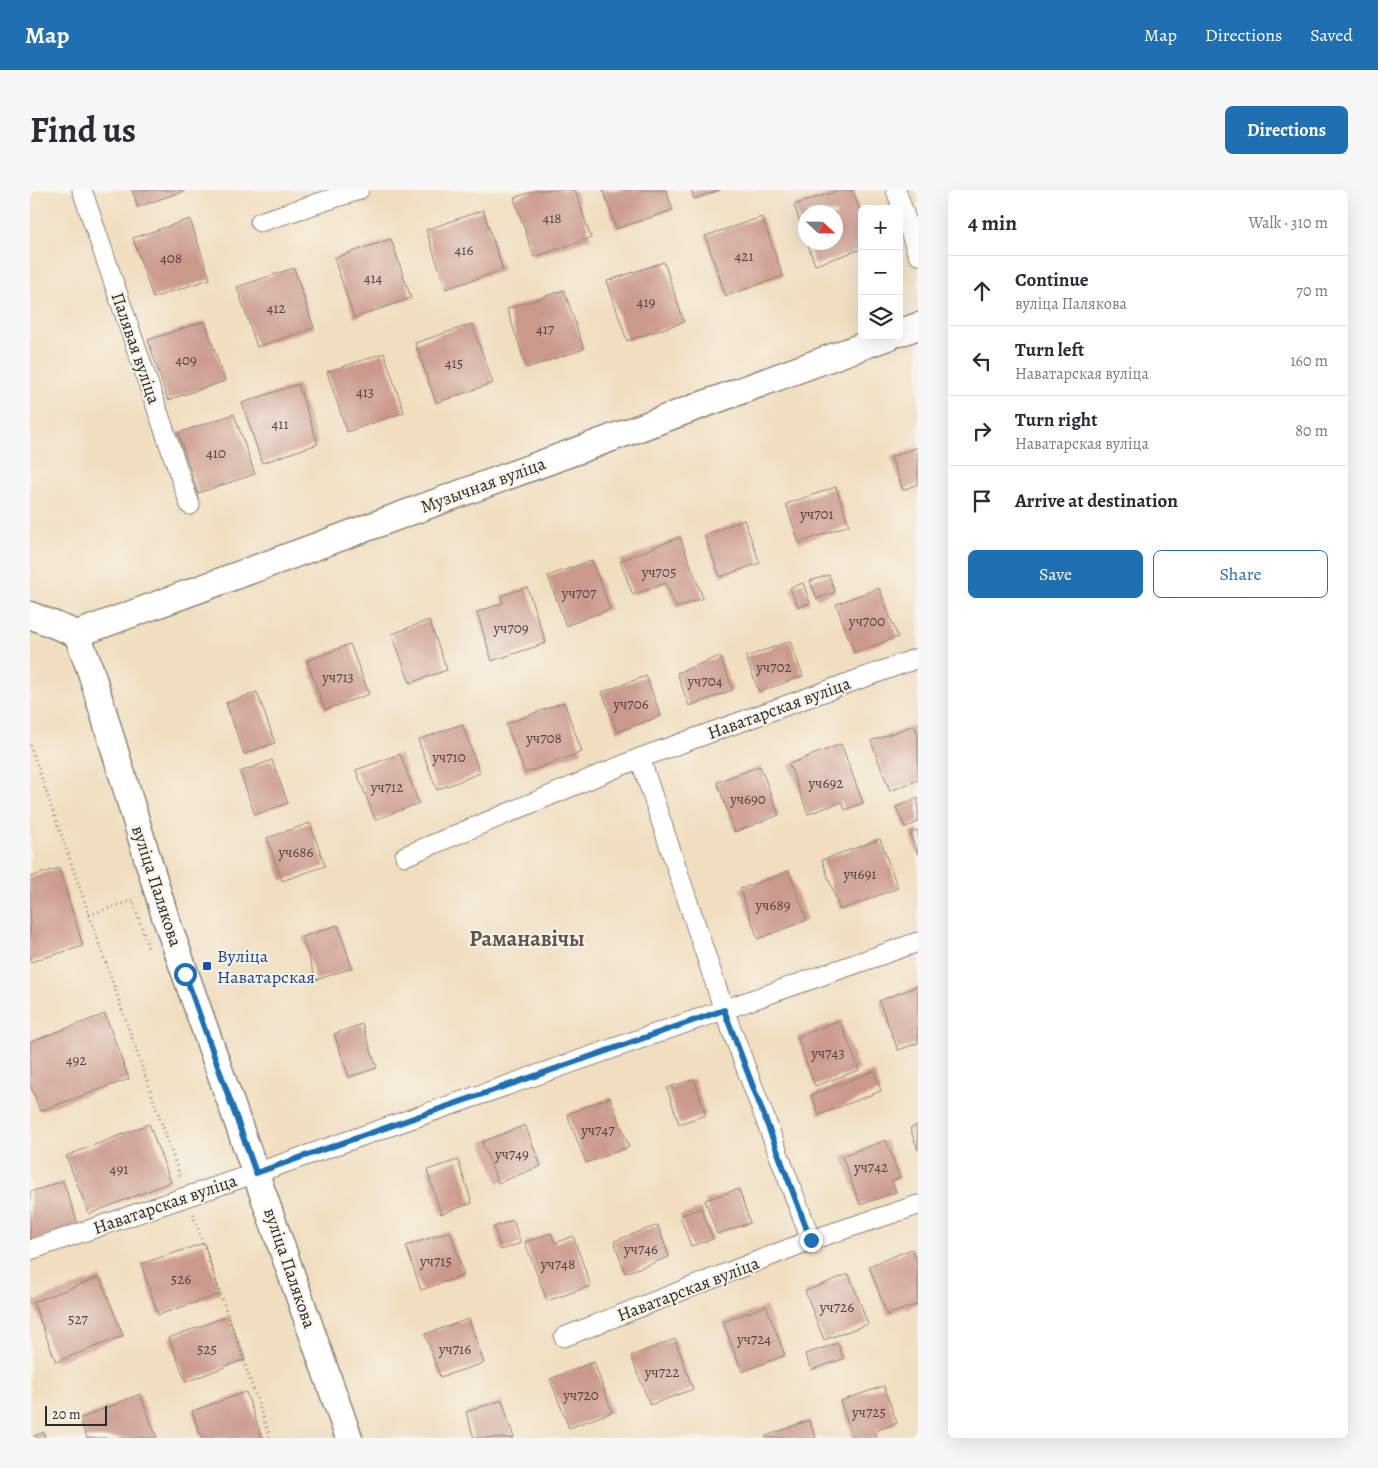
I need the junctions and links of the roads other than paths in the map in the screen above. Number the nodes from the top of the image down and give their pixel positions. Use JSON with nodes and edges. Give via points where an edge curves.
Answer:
{"nodes":[{"id":1,"x":82,"y":190,"type":"edge"},
{"id":2,"x":359,"y":190,"type":"edge"},
{"id":3,"x":896,"y":190,"type":"edge"},
{"id":4,"x":260,"y":222,"type":"dead end"},
{"id":5,"x":918,"y":255,"type":"edge"},
{"id":6,"x":918,"y":326,"type":"edge"},
{"id":7,"x":903,"y":332,"type":"edge"},
{"id":8,"x":879,"y":340,"type":"edge"},
{"id":9,"x":190,"y":505,"type":"dead end"},
{"id":10,"x":30,"y":614,"type":"edge"},
{"id":11,"x":77,"y":634,"type":"junction"},
{"id":12,"x":918,"y":658,"type":"edge"},
{"id":13,"x":640,"y":758,"type":"junction"},
{"id":14,"x":405,"y":856,"type":"dead end"},
{"id":15,"x":918,"y":942,"type":"edge"},
{"id":16,"x":724,"y":1010,"type":"junction"},
{"id":17,"x":256,"y":1173,"type":"junction"},
{"id":18,"x":918,"y":1205,"type":"edge"},
{"id":19,"x":811,"y":1240,"type":"junction"},
{"id":20,"x":30,"y":1250,"type":"edge"},
{"id":21,"x":564,"y":1337,"type":"dead end"},
{"id":22,"x":349,"y":1438,"type":"edge"}],
"edges":[{"from":1,"to":9,"type":"street","name":"Палявая вуліца"},
{"from":2,"to":4,"type":"street"},
{"from":3,"to":5,"type":"street"},
{"from":6,"to":7,"type":"street"},
{"from":8,"to":11,"type":"street","name":"Музычная вуліца"},
{"from":10,"to":11,"type":"street"},
{"from":11,"to":17,"type":"street","name":"вуліца Палякова","via":[[165,916]]},
{"from":12,"to":13,"type":"street","name":"Наватарская вуліца"},
{"from":13,"to":14,"type":"street","name":"Наватарская вуліца"},
{"from":13,"to":16,"type":"street"},
{"from":15,"to":16,"type":"street","name":"Наватарская вуліца"},
{"from":16,"to":17,"type":"street","name":"Наватарская вуліца"},
{"from":16,"to":19,"type":"street"},
{"from":17,"to":20,"type":"street","name":"Наватарская вуліца"},
{"from":17,"to":22,"type":"street","name":"вуліца Палякова"},
{"from":18,"to":19,"type":"street","name":"Наватарская вуліца"},
{"from":19,"to":21,"type":"street","name":"Наватарская вуліца"}]}
